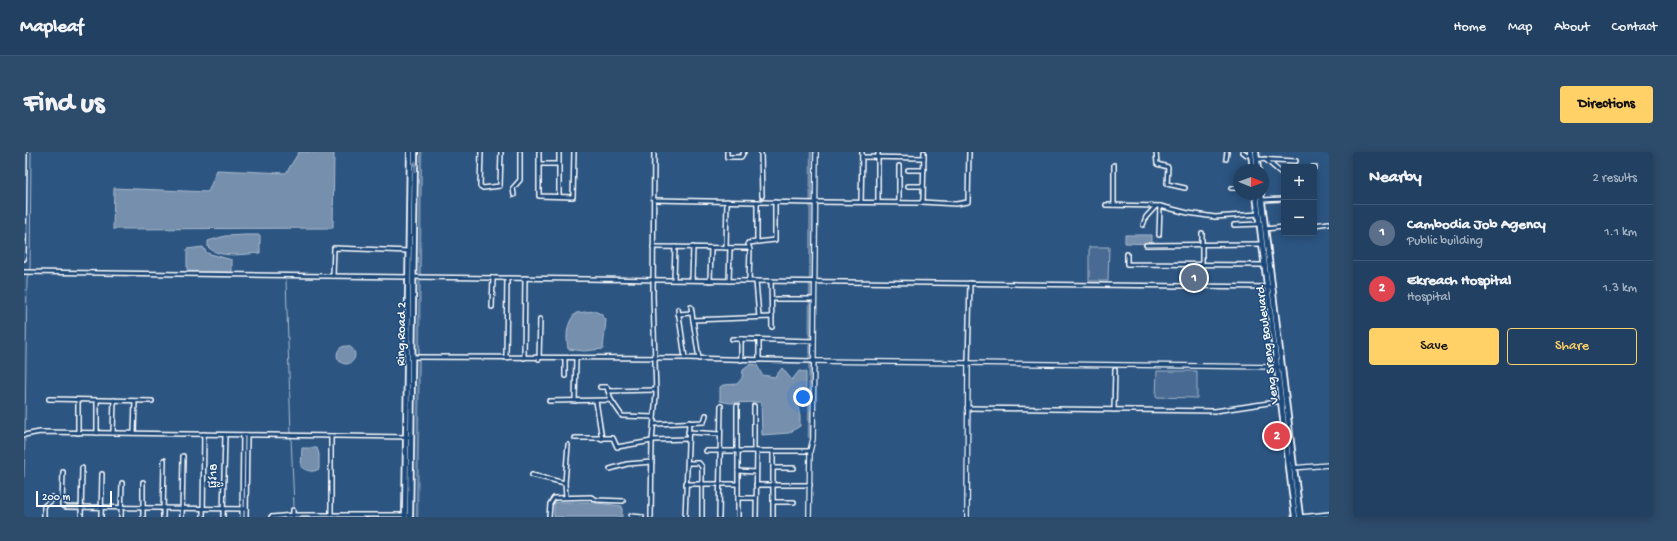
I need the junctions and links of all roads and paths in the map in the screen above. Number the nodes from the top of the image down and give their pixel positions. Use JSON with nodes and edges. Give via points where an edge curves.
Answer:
{"nodes":[{"id":1,"x":25,"y":152,"type":"edge"},
{"id":2,"x":410,"y":152,"type":"edge"},
{"id":3,"x":415,"y":152,"type":"edge"},
{"id":4,"x":481,"y":152,"type":"edge"},
{"id":5,"x":501,"y":152,"type":"edge"},
{"id":6,"x":520,"y":152,"type":"edge"},
{"id":7,"x":539,"y":152,"type":"edge"},
{"id":8,"x":558,"y":152,"type":"edge"},
{"id":9,"x":574,"y":152,"type":"edge"},
{"id":10,"x":654,"y":152,"type":"edge"},
{"id":11,"x":727,"y":152,"type":"edge"},
{"id":12,"x":744,"y":152,"type":"edge"},
{"id":13,"x":762,"y":152,"type":"edge"},
{"id":14,"x":816,"y":152,"type":"edge"},
{"id":15,"x":862,"y":152,"type":"edge"},
{"id":16,"x":878,"y":152,"type":"edge"},
{"id":17,"x":924,"y":152,"type":"edge"},
{"id":18,"x":969,"y":152,"type":"edge"},
{"id":19,"x":1156,"y":152,"type":"edge"},
{"id":20,"x":1227,"y":152,"type":"edge"},
{"id":21,"x":1243,"y":152,"type":"edge"},
{"id":22,"x":1253,"y":153,"type":"edge"},
{"id":23,"x":862,"y":157,"type":"junction"},
{"id":24,"x":878,"y":157,"type":"junction"},
{"id":25,"x":924,"y":158,"type":"junction"},
{"id":26,"x":1226,"y":159,"type":"dead end"},
{"id":27,"x":1256,"y":159,"type":"junction"},
{"id":28,"x":1265,"y":159,"type":"junction"},
{"id":29,"x":1296,"y":161,"type":"dead end"},
{"id":30,"x":539,"y":164,"type":"junction"},
{"id":31,"x":558,"y":164,"type":"junction"},
{"id":32,"x":1253,"y":164,"type":"edge"},
{"id":33,"x":1257,"y":164,"type":"edge"},
{"id":34,"x":1114,"y":165,"type":"dead end"},
{"id":35,"x":899,"y":166,"type":"dead end"},
{"id":36,"x":908,"y":170,"type":"dead end"},
{"id":37,"x":924,"y":170,"type":"junction"},
{"id":38,"x":1280,"y":172,"type":"dead end"},
{"id":39,"x":908,"y":186,"type":"dead end"},
{"id":40,"x":923,"y":186,"type":"junction"},
{"id":41,"x":1185,"y":188,"type":"dead end"},
{"id":42,"x":514,"y":194,"type":"dead end"},
{"id":43,"x":558,"y":196,"type":"junction"},
{"id":44,"x":762,"y":196,"type":"dead end"},
{"id":45,"x":654,"y":200,"type":"junction"},
{"id":46,"x":1257,"y":200,"type":"edge"},
{"id":47,"x":1262,"y":200,"type":"edge"},
{"id":48,"x":1269,"y":200,"type":"edge"},
{"id":49,"x":1281,"y":200,"type":"edge"},
{"id":50,"x":727,"y":201,"type":"junction"},
{"id":51,"x":757,"y":202,"type":"junction"},
{"id":52,"x":775,"y":202,"type":"junction"},
{"id":53,"x":813,"y":202,"type":"junction"},
{"id":54,"x":861,"y":202,"type":"junction"},
{"id":55,"x":878,"y":202,"type":"junction"},
{"id":56,"x":899,"y":202,"type":"junction"},
{"id":57,"x":922,"y":202,"type":"junction"},
{"id":58,"x":1106,"y":204,"type":"dead end"},
{"id":59,"x":1114,"y":205,"type":"junction"},
{"id":60,"x":1156,"y":206,"type":"junction"},
{"id":61,"x":1160,"y":206,"type":"junction"},
{"id":62,"x":1150,"y":212,"type":"junction"},
{"id":63,"x":1160,"y":214,"type":"junction"},
{"id":64,"x":1259,"y":214,"type":"junction"},
{"id":65,"x":1329,"y":223,"type":"edge"},
{"id":66,"x":1143,"y":225,"type":"dead end"},
{"id":67,"x":1234,"y":225,"type":"dead end"},
{"id":68,"x":1317,"y":225,"type":"edge"},
{"id":69,"x":1262,"y":228,"type":"junction"},
{"id":70,"x":1281,"y":228,"type":"edge"},
{"id":71,"x":1202,"y":233,"type":"dead end"},
{"id":72,"x":1159,"y":235,"type":"dead end"},
{"id":73,"x":757,"y":242,"type":"junction"},
{"id":74,"x":1146,"y":244,"type":"dead end"},
{"id":75,"x":1202,"y":244,"type":"junction"},
{"id":76,"x":1262,"y":244,"type":"junction"},
{"id":77,"x":653,"y":247,"type":"junction"},
{"id":78,"x":675,"y":247,"type":"junction"},
{"id":79,"x":693,"y":247,"type":"junction"},
{"id":80,"x":711,"y":248,"type":"junction"},
{"id":81,"x":728,"y":248,"type":"junction"},
{"id":82,"x":749,"y":248,"type":"junction"},
{"id":83,"x":409,"y":251,"type":"junction"},
{"id":84,"x":1127,"y":254,"type":"dead end"},
{"id":85,"x":24,"y":259,"type":"edge"},
{"id":86,"x":1202,"y":265,"type":"junction"},
{"id":87,"x":1265,"y":265,"type":"junction"},
{"id":88,"x":26,"y":272,"type":"edge"},
{"id":89,"x":333,"y":276,"type":"junction"},
{"id":90,"x":415,"y":277,"type":"junction"},
{"id":91,"x":493,"y":278,"type":"junction"},
{"id":92,"x":507,"y":278,"type":"junction"},
{"id":93,"x":525,"y":278,"type":"junction"},
{"id":94,"x":653,"y":280,"type":"junction"},
{"id":95,"x":674,"y":280,"type":"junction"},
{"id":96,"x":692,"y":280,"type":"junction"},
{"id":97,"x":710,"y":280,"type":"junction"},
{"id":98,"x":729,"y":281,"type":"junction"},
{"id":99,"x":749,"y":281,"type":"junction"},
{"id":100,"x":756,"y":281,"type":"junction"},
{"id":101,"x":771,"y":281,"type":"junction"},
{"id":102,"x":812,"y":281,"type":"junction"},
{"id":103,"x":970,"y":283,"type":"junction"},
{"id":104,"x":1202,"y":285,"type":"junction"},
{"id":105,"x":1270,"y":288,"type":"junction"},
{"id":106,"x":772,"y":298,"type":"junction"},
{"id":107,"x":790,"y":299,"type":"junction"},
{"id":108,"x":813,"y":299,"type":"junction"},
{"id":109,"x":790,"y":304,"type":"dead end"},
{"id":110,"x":691,"y":306,"type":"dead end"},
{"id":111,"x":492,"y":307,"type":"dead end"},
{"id":112,"x":678,"y":309,"type":"dead end"},
{"id":113,"x":692,"y":313,"type":"junction"},
{"id":114,"x":678,"y":314,"type":"junction"},
{"id":115,"x":759,"y":317,"type":"junction"},
{"id":116,"x":772,"y":317,"type":"junction"},
{"id":117,"x":540,"y":319,"type":"dead end"},
{"id":118,"x":693,"y":320,"type":"junction"},
{"id":119,"x":772,"y":327,"type":"dead end"},
{"id":120,"x":732,"y":339,"type":"dead end"},
{"id":121,"x":741,"y":339,"type":"junction"},
{"id":122,"x":759,"y":340,"type":"junction"},
{"id":123,"x":812,"y":341,"type":"junction"},
{"id":124,"x":412,"y":357,"type":"junction"},
{"id":125,"x":506,"y":358,"type":"junction"},
{"id":126,"x":524,"y":358,"type":"junction"},
{"id":127,"x":685,"y":358,"type":"junction"},
{"id":128,"x":539,"y":359,"type":"junction"},
{"id":129,"x":565,"y":359,"type":"junction"},
{"id":130,"x":576,"y":359,"type":"junction"},
{"id":131,"x":655,"y":359,"type":"junction"},
{"id":132,"x":699,"y":359,"type":"junction"},
{"id":133,"x":741,"y":360,"type":"junction"},
{"id":134,"x":759,"y":360,"type":"junction"},
{"id":135,"x":811,"y":361,"type":"junction"},
{"id":136,"x":968,"y":363,"type":"junction"},
{"id":137,"x":1279,"y":367,"type":"junction"},
{"id":138,"x":1115,"y":370,"type":"dead end"},
{"id":139,"x":564,"y":376,"type":"dead end"},
{"id":140,"x":600,"y":387,"type":"dead end"},
{"id":141,"x":656,"y":390,"type":"junction"},
{"id":142,"x":608,"y":391,"type":"junction"},
{"id":143,"x":50,"y":399,"type":"dead end"},
{"id":144,"x":78,"y":400,"type":"junction"},
{"id":145,"x":97,"y":400,"type":"junction"},
{"id":146,"x":114,"y":400,"type":"junction"},
{"id":147,"x":611,"y":400,"type":"junction"},
{"id":148,"x":135,"y":401,"type":"junction"},
{"id":149,"x":152,"y":401,"type":"dead end"},
{"id":150,"x":549,"y":401,"type":"dead end"},
{"id":151,"x":575,"y":401,"type":"junction"},
{"id":152,"x":596,"y":401,"type":"junction"},
{"id":153,"x":1283,"y":401,"type":"junction"},
{"id":154,"x":721,"y":406,"type":"dead end"},
{"id":155,"x":737,"y":406,"type":"dead end"},
{"id":156,"x":754,"y":406,"type":"dead end"},
{"id":157,"x":967,"y":408,"type":"junction"},
{"id":158,"x":1114,"y":410,"type":"junction"},
{"id":159,"x":706,"y":415,"type":"dead end"},
{"id":160,"x":654,"y":417,"type":"junction"},
{"id":161,"x":689,"y":422,"type":"junction"},
{"id":162,"x":654,"y":424,"type":"junction"},
{"id":163,"x":688,"y":432,"type":"junction"},
{"id":164,"x":78,"y":433,"type":"junction"},
{"id":165,"x":97,"y":433,"type":"junction"},
{"id":166,"x":113,"y":433,"type":"junction"},
{"id":167,"x":134,"y":433,"type":"junction"},
{"id":168,"x":204,"y":434,"type":"junction"},
{"id":169,"x":225,"y":434,"type":"junction"},
{"id":170,"x":720,"y":434,"type":"junction"},
{"id":171,"x":24,"y":435,"type":"edge"},
{"id":172,"x":245,"y":435,"type":"junction"},
{"id":173,"x":331,"y":436,"type":"junction"},
{"id":174,"x":409,"y":437,"type":"junction"},
{"id":175,"x":575,"y":438,"type":"dead end"},
{"id":176,"x":602,"y":438,"type":"junction"},
{"id":177,"x":688,"y":439,"type":"junction"},
{"id":178,"x":652,"y":440,"type":"junction"},
{"id":179,"x":568,"y":445,"type":"dead end"},
{"id":180,"x":706,"y":451,"type":"dead end"},
{"id":181,"x":720,"y":451,"type":"junction"},
{"id":182,"x":738,"y":451,"type":"junction"},
{"id":183,"x":756,"y":451,"type":"junction"},
{"id":184,"x":773,"y":451,"type":"junction"},
{"id":185,"x":810,"y":451,"type":"junction"},
{"id":186,"x":183,"y":456,"type":"dead end"},
{"id":187,"x":164,"y":460,"type":"dead end"},
{"id":188,"x":652,"y":462,"type":"junction"},
{"id":189,"x":688,"y":463,"type":"junction"},
{"id":190,"x":1329,"y":465,"type":"edge"},
{"id":191,"x":82,"y":468,"type":"dead end"},
{"id":192,"x":773,"y":468,"type":"junction"},
{"id":193,"x":794,"y":468,"type":"dead end"},
{"id":194,"x":1292,"y":468,"type":"junction"},
{"id":195,"x":610,"y":469,"type":"dead end"},
{"id":196,"x":738,"y":471,"type":"junction"},
{"id":197,"x":63,"y":472,"type":"dead end"},
{"id":198,"x":756,"y":472,"type":"junction"},
{"id":199,"x":102,"y":474,"type":"dead end"},
{"id":200,"x":532,"y":475,"type":"dead end"},
{"id":201,"x":143,"y":482,"type":"dead end"},
{"id":202,"x":122,"y":483,"type":"dead end"},
{"id":203,"x":565,"y":483,"type":"junction"},
{"id":204,"x":686,"y":484,"type":"junction"},
{"id":205,"x":702,"y":484,"type":"junction"},
{"id":206,"x":720,"y":484,"type":"junction"},
{"id":207,"x":738,"y":484,"type":"junction"},
{"id":208,"x":756,"y":485,"type":"junction"},
{"id":209,"x":773,"y":485,"type":"junction"},
{"id":210,"x":810,"y":485,"type":"junction"},
{"id":211,"x":52,"y":497,"type":"dead end"},
{"id":212,"x":566,"y":497,"type":"junction"},
{"id":213,"x":738,"y":498,"type":"junction"},
{"id":214,"x":756,"y":498,"type":"junction"},
{"id":215,"x":623,"y":501,"type":"dead end"},
{"id":216,"x":773,"y":502,"type":"junction"},
{"id":217,"x":794,"y":502,"type":"dead end"},
{"id":218,"x":81,"y":507,"type":"junction"},
{"id":219,"x":101,"y":508,"type":"junction"},
{"id":220,"x":122,"y":508,"type":"junction"},
{"id":221,"x":143,"y":508,"type":"junction"},
{"id":222,"x":163,"y":508,"type":"junction"},
{"id":223,"x":182,"y":509,"type":"junction"},
{"id":224,"x":203,"y":509,"type":"junction"},
{"id":225,"x":223,"y":509,"type":"junction"},
{"id":226,"x":244,"y":509,"type":"junction"},
{"id":227,"x":293,"y":510,"type":"dead end"},
{"id":228,"x":1329,"y":514,"type":"edge"},
{"id":229,"x":331,"y":515,"type":"junction"},
{"id":230,"x":293,"y":516,"type":"edge"},
{"id":231,"x":408,"y":516,"type":"edge"},
{"id":232,"x":631,"y":516,"type":"edge"},
{"id":233,"x":1324,"y":516,"type":"edge"},
{"id":234,"x":44,"y":517,"type":"edge"},
{"id":235,"x":81,"y":517,"type":"edge"},
{"id":236,"x":101,"y":517,"type":"edge"},
{"id":237,"x":121,"y":517,"type":"edge"},
{"id":238,"x":143,"y":517,"type":"edge"},
{"id":239,"x":163,"y":517,"type":"edge"},
{"id":240,"x":182,"y":517,"type":"edge"},
{"id":241,"x":202,"y":517,"type":"edge"},
{"id":242,"x":223,"y":517,"type":"edge"},
{"id":243,"x":242,"y":517,"type":"edge"},
{"id":244,"x":246,"y":517,"type":"edge"},
{"id":245,"x":271,"y":517,"type":"edge"},
{"id":246,"x":549,"y":517,"type":"edge"},
{"id":247,"x":642,"y":517,"type":"edge"},
{"id":248,"x":651,"y":517,"type":"edge"},
{"id":249,"x":685,"y":517,"type":"edge"},
{"id":250,"x":702,"y":517,"type":"edge"},
{"id":251,"x":719,"y":517,"type":"edge"},
{"id":252,"x":738,"y":517,"type":"edge"},
{"id":253,"x":756,"y":517,"type":"edge"},
{"id":254,"x":772,"y":517,"type":"edge"},
{"id":255,"x":809,"y":517,"type":"edge"},
{"id":256,"x":967,"y":517,"type":"edge"},
{"id":257,"x":1295,"y":517,"type":"edge"},
{"id":258,"x":1300,"y":517,"type":"edge"}],
"edges":[{"from":1,"to":85,"type":"street"},
{"from":2,"to":83,"type":"main road","name":"Ring Road 2"},
{"from":90,"to":3,"type":"main road","name":"Ring Road 2","one_way":true},
{"from":4,"to":5,"type":"street","via":[[480,186],[483,188],[500,186]]},
{"from":6,"to":42,"type":"street","via":[[520,180],[513,188]]},
{"from":7,"to":30,"type":"street"},
{"from":8,"to":31,"type":"street"},
{"from":9,"to":43,"type":"street","via":[[574,196]]},
{"from":10,"to":45,"type":"street"},
{"from":11,"to":12,"type":"street","via":[[727,157],[741,157]]},
{"from":13,"to":44,"type":"street"},
{"from":14,"to":53,"type":"street"},
{"from":15,"to":23,"type":"street"},
{"from":16,"to":24,"type":"street"},
{"from":17,"to":25,"type":"street"},
{"from":18,"to":57,"type":"street","via":[[968,202]]},
{"from":19,"to":41,"type":"street","via":[[1157,164],[1168,167],[1167,184]]},
{"from":20,"to":26,"type":"street"},
{"from":21,"to":22,"type":"street","via":[[1247,155]]},
{"from":22,"to":27,"type":"main road"},
{"from":22,"to":32,"type":"main road"},
{"from":23,"to":24,"type":"street"},
{"from":23,"to":54,"type":"street"},
{"from":24,"to":25,"type":"street"},
{"from":24,"to":55,"type":"street"},
{"from":25,"to":37,"type":"street"},
{"from":27,"to":28,"type":"street"},
{"from":27,"to":33,"type":"main road"},
{"from":28,"to":29,"type":"street"},
{"from":28,"to":38,"type":"street"},
{"from":30,"to":31,"type":"street"},
{"from":30,"to":43,"type":"street","via":[[539,196]]},
{"from":31,"to":43,"type":"street"},
{"from":34,"to":59,"type":"street"},
{"from":35,"to":56,"type":"street"},
{"from":36,"to":37,"type":"street"},
{"from":37,"to":40,"type":"street"},
{"from":39,"to":40,"type":"street"},
{"from":40,"to":57,"type":"street"},
{"from":45,"to":50,"type":"street"},
{"from":45,"to":77,"type":"street"},
{"from":46,"to":64,"type":"main road","name":"Veng Sreng Boulevard"},
{"from":47,"to":69,"type":"main road","name":"Veng Sreng Boulevard"},
{"from":48,"to":49,"type":"street"},
{"from":50,"to":51,"type":"street"},
{"from":50,"to":81,"type":"street"},
{"from":51,"to":52,"type":"street"},
{"from":51,"to":73,"type":"street"},
{"from":52,"to":53,"type":"street"},
{"from":52,"to":73,"type":"street","via":[[775,240]]},
{"from":53,"to":54,"type":"street"},
{"from":53,"to":102,"type":"street"},
{"from":54,"to":55,"type":"street"},
{"from":55,"to":56,"type":"street"},
{"from":56,"to":57,"type":"street"},
{"from":58,"to":59,"type":"street"},
{"from":59,"to":60,"type":"street"},
{"from":60,"to":61,"type":"street"},
{"from":60,"to":62,"type":"street"},
{"from":61,"to":63,"type":"street"},
{"from":61,"to":64,"type":"street","via":[[1204,216]]},
{"from":62,"to":63,"type":"street"},
{"from":62,"to":66,"type":"street"},
{"from":63,"to":72,"type":"street"},
{"from":64,"to":69,"type":"main road","name":"Veng Sreng Boulevard"},
{"from":65,"to":68,"type":"street"},
{"from":67,"to":69,"type":"street"},
{"from":69,"to":70,"type":"street"},
{"from":69,"to":76,"type":"main road","name":"Veng Sreng Boulevard"},
{"from":69,"to":105,"type":"main road","name":"Veng Sreng Boulevard"},
{"from":71,"to":75,"type":"street"},
{"from":73,"to":82,"type":"street","via":[[748,244]]},
{"from":74,"to":75,"type":"street"},
{"from":75,"to":76,"type":"street"},
{"from":75,"to":86,"type":"street"},
{"from":76,"to":87,"type":"main road","name":"Veng Sreng Boulevard"},
{"from":77,"to":78,"type":"street"},
{"from":77,"to":94,"type":"street"},
{"from":78,"to":79,"type":"street"},
{"from":78,"to":95,"type":"street"},
{"from":79,"to":80,"type":"street"},
{"from":79,"to":96,"type":"street"},
{"from":80,"to":81,"type":"street"},
{"from":80,"to":97,"type":"street"},
{"from":81,"to":82,"type":"street"},
{"from":81,"to":98,"type":"street"},
{"from":82,"to":99,"type":"street"},
{"from":83,"to":89,"type":"street","via":[[334,248]]},
{"from":83,"to":90,"type":"main road","name":"Ring Road 2"},
{"from":84,"to":86,"type":"street","via":[[1127,264]]},
{"from":86,"to":87,"type":"street"},
{"from":86,"to":104,"type":"street"},
{"from":87,"to":105,"type":"main road","name":"Veng Sreng Boulevard"},
{"from":88,"to":89,"type":"street"},
{"from":89,"to":90,"type":"street"},
{"from":90,"to":91,"type":"street"},
{"from":90,"to":124,"type":"main road","name":"Ring Road 2"},
{"from":91,"to":92,"type":"street"},
{"from":91,"to":111,"type":"street"},
{"from":92,"to":93,"type":"street"},
{"from":92,"to":125,"type":"street"},
{"from":93,"to":94,"type":"street"},
{"from":93,"to":126,"type":"street"},
{"from":94,"to":95,"type":"street"},
{"from":94,"to":131,"type":"street"},
{"from":95,"to":96,"type":"street"},
{"from":96,"to":97,"type":"street"},
{"from":97,"to":98,"type":"street"},
{"from":98,"to":99,"type":"street"},
{"from":99,"to":100,"type":"street"},
{"from":100,"to":101,"type":"street"},
{"from":100,"to":115,"type":"street"},
{"from":101,"to":102,"type":"street"},
{"from":101,"to":106,"type":"street"},
{"from":102,"to":103,"type":"street"},
{"from":102,"to":108,"type":"street"},
{"from":103,"to":104,"type":"street"},
{"from":103,"to":136,"type":"street"},
{"from":104,"to":105,"type":"street"},
{"from":105,"to":137,"type":"main road","name":"Veng Sreng Boulevard"},
{"from":106,"to":107,"type":"street"},
{"from":106,"to":116,"type":"street"},
{"from":107,"to":108,"type":"street"},
{"from":107,"to":109,"type":"street"},
{"from":108,"to":123,"type":"street"},
{"from":110,"to":113,"type":"street"},
{"from":112,"to":114,"type":"street"},
{"from":113,"to":114,"type":"street"},
{"from":113,"to":118,"type":"street"},
{"from":114,"to":127,"type":"street"},
{"from":115,"to":116,"type":"street"},
{"from":115,"to":118,"type":"street"},
{"from":116,"to":119,"type":"street"},
{"from":117,"to":128,"type":"street"},
{"from":118,"to":132,"type":"street"},
{"from":120,"to":121,"type":"street"},
{"from":121,"to":122,"type":"street"},
{"from":121,"to":133,"type":"street"},
{"from":122,"to":123,"type":"street"},
{"from":122,"to":134,"type":"street"},
{"from":123,"to":135,"type":"street"},
{"from":124,"to":125,"type":"street"},
{"from":124,"to":174,"type":"main road","name":"Ring Road 2"},
{"from":125,"to":126,"type":"street"},
{"from":126,"to":128,"type":"street"},
{"from":127,"to":131,"type":"street"},
{"from":127,"to":132,"type":"street"},
{"from":128,"to":129,"type":"street"},
{"from":129,"to":130,"type":"street"},
{"from":129,"to":139,"type":"street"},
{"from":130,"to":131,"type":"street"},
{"from":130,"to":151,"type":"street"},
{"from":131,"to":141,"type":"street"},
{"from":132,"to":133,"type":"street"},
{"from":133,"to":134,"type":"street"},
{"from":134,"to":135,"type":"street"},
{"from":135,"to":136,"type":"street"},
{"from":135,"to":185,"type":"street","via":[[813,439]]},
{"from":136,"to":137,"type":"street"},
{"from":136,"to":157,"type":"street"},
{"from":137,"to":153,"type":"main road","name":"Veng Sreng Boulevard"},
{"from":138,"to":158,"type":"street"},
{"from":140,"to":142,"type":"street","via":[[606,386]]},
{"from":141,"to":142,"type":"street"},
{"from":141,"to":160,"type":"street"},
{"from":142,"to":147,"type":"street"},
{"from":143,"to":144,"type":"street"},
{"from":144,"to":145,"type":"street"},
{"from":144,"to":164,"type":"street"},
{"from":145,"to":146,"type":"street"},
{"from":145,"to":165,"type":"street"},
{"from":146,"to":148,"type":"street"},
{"from":146,"to":166,"type":"street"},
{"from":147,"to":152,"type":"street"},
{"from":147,"to":160,"type":"street","via":[[622,416]]},
{"from":148,"to":149,"type":"street"},
{"from":148,"to":167,"type":"street"},
{"from":150,"to":151,"type":"street"},
{"from":151,"to":152,"type":"street"},
{"from":152,"to":176,"type":"street"},
{"from":153,"to":158,"type":"street","via":[[1215,411]]},
{"from":153,"to":194,"type":"main road","name":"Veng Sreng Boulevard"},
{"from":154,"to":170,"type":"street"},
{"from":155,"to":182,"type":"street"},
{"from":156,"to":183,"type":"street"},
{"from":157,"to":158,"type":"street"},
{"from":157,"to":256,"type":"street"},
{"from":159,"to":161,"type":"street","via":[[706,421]]},
{"from":160,"to":162,"type":"street"},
{"from":161,"to":162,"type":"street"},
{"from":161,"to":163,"type":"street"},
{"from":162,"to":178,"type":"street"},
{"from":163,"to":170,"type":"street"},
{"from":163,"to":177,"type":"street"},
{"from":164,"to":165,"type":"street"},
{"from":164,"to":171,"type":"street","via":[[40,432]]},
{"from":165,"to":166,"type":"street"},
{"from":166,"to":167,"type":"street"},
{"from":167,"to":168,"type":"street"},
{"from":168,"to":169,"type":"street"},
{"from":168,"to":224,"type":"street"},
{"from":169,"to":172,"type":"street"},
{"from":169,"to":225,"type":"street","name":"ផ្លូវ18"},
{"from":170,"to":181,"type":"street"},
{"from":172,"to":173,"type":"street"},
{"from":172,"to":226,"type":"street"},
{"from":173,"to":174,"type":"street"},
{"from":173,"to":229,"type":"street"},
{"from":174,"to":231,"type":"main road","name":"Ring Road 2"},
{"from":175,"to":176,"type":"street"},
{"from":176,"to":178,"type":"street","via":[[613,438],[617,447]]},
{"from":177,"to":178,"type":"street"},
{"from":177,"to":189,"type":"street"},
{"from":178,"to":188,"type":"street"},
{"from":179,"to":203,"type":"street"},
{"from":180,"to":181,"type":"street"},
{"from":181,"to":182,"type":"street"},
{"from":181,"to":206,"type":"street"},
{"from":182,"to":183,"type":"street"},
{"from":182,"to":196,"type":"street"},
{"from":183,"to":184,"type":"street"},
{"from":183,"to":198,"type":"street"},
{"from":184,"to":185,"type":"street"},
{"from":184,"to":192,"type":"street"},
{"from":185,"to":210,"type":"street"},
{"from":186,"to":223,"type":"street"},
{"from":187,"to":222,"type":"street"},
{"from":188,"to":195,"type":"street","via":[[627,464]]},
{"from":188,"to":248,"type":"street"},
{"from":189,"to":204,"type":"street"},
{"from":189,"to":205,"type":"street","via":[[702,465]]},
{"from":190,"to":194,"type":"street"},
{"from":191,"to":218,"type":"street"},
{"from":192,"to":193,"type":"street"},
{"from":192,"to":209,"type":"street"},
{"from":194,"to":257,"type":"main road","name":"Veng Sreng Boulevard"},
{"from":194,"to":258,"type":"main road","name":"Veng Sreng Boulevard"},
{"from":196,"to":198,"type":"street"},
{"from":196,"to":207,"type":"street"},
{"from":197,"to":218,"type":"street","via":[[62,505]]},
{"from":198,"to":208,"type":"street"},
{"from":199,"to":219,"type":"street"},
{"from":200,"to":203,"type":"street"},
{"from":201,"to":221,"type":"street"},
{"from":202,"to":220,"type":"street"},
{"from":203,"to":212,"type":"street"},
{"from":204,"to":205,"type":"street"},
{"from":204,"to":249,"type":"street"},
{"from":205,"to":206,"type":"street"},
{"from":205,"to":250,"type":"street"},
{"from":206,"to":207,"type":"street"},
{"from":206,"to":251,"type":"street"},
{"from":207,"to":213,"type":"street"},
{"from":208,"to":209,"type":"street"},
{"from":208,"to":214,"type":"street"},
{"from":209,"to":210,"type":"street"},
{"from":209,"to":216,"type":"street"},
{"from":210,"to":255,"type":"street"},
{"from":211,"to":234,"type":"street","via":[[44,506]]},
{"from":212,"to":215,"type":"street"},
{"from":212,"to":246,"type":"street","via":[[550,501]]},
{"from":213,"to":214,"type":"street"},
{"from":213,"to":252,"type":"street"},
{"from":214,"to":253,"type":"street"},
{"from":216,"to":217,"type":"street"},
{"from":216,"to":254,"type":"street"},
{"from":218,"to":219,"type":"street"},
{"from":218,"to":235,"type":"street"},
{"from":219,"to":220,"type":"street"},
{"from":219,"to":236,"type":"street"},
{"from":220,"to":221,"type":"street"},
{"from":220,"to":237,"type":"street"},
{"from":221,"to":222,"type":"street"},
{"from":221,"to":238,"type":"street"},
{"from":222,"to":223,"type":"street"},
{"from":222,"to":239,"type":"street"},
{"from":223,"to":224,"type":"street"},
{"from":223,"to":240,"type":"street"},
{"from":224,"to":225,"type":"street"},
{"from":224,"to":241,"type":"street"},
{"from":225,"to":226,"type":"street"},
{"from":225,"to":242,"type":"street","name":"ផ្លូវ18"},
{"from":226,"to":243,"type":"street"},
{"from":226,"to":244,"type":"street"},
{"from":227,"to":230,"type":"street"},
{"from":228,"to":233,"type":"street"},
{"from":229,"to":230,"type":"street"},
{"from":229,"to":231,"type":"street"},
{"from":230,"to":245,"type":"street"},
{"from":232,"to":247,"type":"street"},
{"from":233,"to":258,"type":"street"}]}
